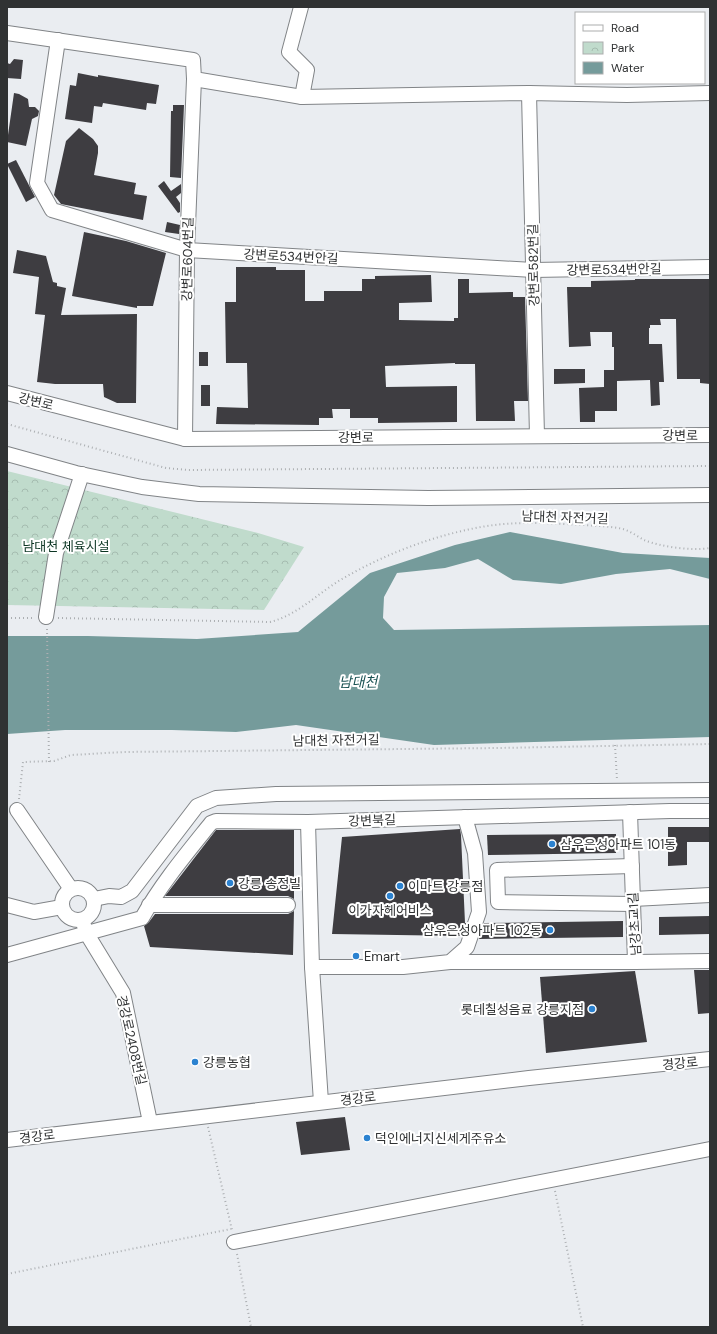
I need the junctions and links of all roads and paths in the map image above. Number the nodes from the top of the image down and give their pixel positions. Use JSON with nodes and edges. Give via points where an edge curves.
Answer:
{"nodes":[{"id":1,"x":301,"y":7,"type":"edge"},
{"id":2,"x":7,"y":33,"type":"edge"},
{"id":3,"x":58,"y":40,"type":"junction"},
{"id":4,"x":194,"y":79,"type":"junction"},
{"id":5,"x":710,"y":93,"type":"edge"},
{"id":6,"x":529,"y":94,"type":"junction"},
{"id":7,"x":302,"y":98,"type":"junction"},
{"id":8,"x":187,"y":250,"type":"junction"},
{"id":9,"x":710,"y":267,"type":"edge"},
{"id":10,"x":533,"y":270,"type":"junction"},
{"id":11,"x":7,"y":393,"type":"edge"},
{"id":12,"x":7,"y":424,"type":"edge"},
{"id":13,"x":710,"y":435,"type":"edge"},
{"id":14,"x":537,"y":436,"type":"junction"},
{"id":15,"x":185,"y":439,"type":"junction"},
{"id":16,"x":7,"y":454,"type":"edge"},
{"id":17,"x":710,"y":466,"type":"edge"},
{"id":18,"x":82,"y":474,"type":"junction"},
{"id":19,"x":710,"y":495,"type":"edge"},
{"id":20,"x":710,"y":548,"type":"edge"},
{"id":21,"x":46,"y":617,"type":"junction"},
{"id":22,"x":7,"y":618,"type":"edge"},
{"id":23,"x":710,"y":744,"type":"edge"},
{"id":24,"x":49,"y":762,"type":"junction"},
{"id":25,"x":710,"y":790,"type":"edge"},
{"id":26,"x":17,"y":810,"type":"joint"},
{"id":27,"x":710,"y":811,"type":"edge"},
{"id":28,"x":630,"y":812,"type":"junction"},
{"id":29,"x":465,"y":817,"type":"junction"},
{"id":30,"x":308,"y":822,"type":"junction"},
{"id":31,"x":632,"y":866,"type":"junction"},
{"id":32,"x":71,"y":889,"type":"junction"},
{"id":33,"x":710,"y":895,"type":"edge"},
{"id":34,"x":94,"y":899,"type":"junction"},
{"id":35,"x":633,"y":902,"type":"junction"},
{"id":36,"x":288,"y":904,"type":"dead end"},
{"id":37,"x":150,"y":905,"type":"junction"},
{"id":38,"x":7,"y":906,"type":"edge"},
{"id":39,"x":62,"y":907,"type":"junction"},
{"id":40,"x":82,"y":920,"type":"junction"},
{"id":41,"x":87,"y":934,"type":"junction"},
{"id":42,"x":7,"y":955,"type":"edge"},
{"id":43,"x":710,"y":960,"type":"edge"},
{"id":44,"x":450,"y":962,"type":"junction"},
{"id":45,"x":635,"y":962,"type":"junction"},
{"id":46,"x":312,"y":967,"type":"junction"},
{"id":47,"x":710,"y":1059,"type":"edge"},
{"id":48,"x":321,"y":1102,"type":"junction"},
{"id":49,"x":206,"y":1116,"type":"junction"},
{"id":50,"x":150,"y":1122,"type":"junction"},
{"id":51,"x":7,"y":1140,"type":"edge"},
{"id":52,"x":710,"y":1149,"type":"edge"},
{"id":53,"x":553,"y":1179,"type":"junction"},
{"id":54,"x":233,"y":1235,"type":"junction"},
{"id":55,"x":7,"y":1274,"type":"edge"},
{"id":56,"x":251,"y":1327,"type":"edge"},
{"id":57,"x":583,"y":1327,"type":"edge"}],
"edges":[{"from":1,"to":7,"type":"street","via":[[289,52],[307,70]]},
{"from":2,"to":3,"type":"street"},
{"from":3,"to":4,"type":"street","name":"강변로604번길","via":[[193,60]]},
{"from":3,"to":8,"type":"street","name":"강변로534번안길","via":[[37,183],[52,210]]},
{"from":4,"to":7,"type":"street"},
{"from":4,"to":8,"type":"street","name":"강변로604번길"},
{"from":5,"to":6,"type":"street"},
{"from":6,"to":7,"type":"street"},
{"from":6,"to":10,"type":"street","name":"강변로582번길"},
{"from":8,"to":10,"type":"street","name":"강변로534번안길"},
{"from":8,"to":15,"type":"street","name":"강변로604번길"},
{"from":9,"to":10,"type":"street","name":"강변로534번안길"},
{"from":10,"to":14,"type":"street","name":"강변로582번길"},
{"from":11,"to":15,"type":"street","name":"강변로"},
{"from":12,"to":17,"type":"path","via":[[166,468],[188,470]]},
{"from":13,"to":14,"type":"street","name":"강변로"},
{"from":14,"to":15,"type":"street","name":"강변로"},
{"from":16,"to":18,"type":"street"},
{"from":18,"to":19,"type":"street","via":[[142,487],[199,494],[428,498]]},
{"from":18,"to":21,"type":"street","via":[[56,553]]},
{"from":20,"to":21,"type":"path","name":"남대천 자전거길","via":[[676,548],[646,540],[623,529],[604,526],[550,523],[481,527],[406,547],[380,558],[340,579],[283,619],[270,622]]},
{"from":21,"to":22,"type":"path","name":"남대천 자전거길"},
{"from":21,"to":24,"type":"path"},
{"from":23,"to":24,"type":"path","name":"남대천 자전거길","via":[[124,752],[71,755]]},
{"from":24,"to":26,"type":"path","name":"남대천 자전거길","via":[[23,762]]},
{"from":25,"to":34,"type":"street","via":[[276,794],[216,798],[197,806],[132,891],[121,897]]},
{"from":26,"to":32,"type":"street"},
{"from":27,"to":28,"type":"street","name":"강변북길"},
{"from":28,"to":29,"type":"street","name":"강변북길"},
{"from":28,"to":31,"type":"street","name":"남강초교1길"},
{"from":29,"to":30,"type":"street","name":"강변북길"},
{"from":29,"to":44,"type":"street","via":[[475,852],[479,912],[467,947]]},
{"from":30,"to":37,"type":"street","name":"강변북길","via":[[211,823]]},
{"from":30,"to":46,"type":"street"},
{"from":31,"to":35,"type":"street","name":"남강초교1길"},
{"from":31,"to":35,"type":"street","via":[[497,870],[498,902]]},
{"from":32,"to":34,"type":"street","via":[[82,888]]},
{"from":32,"to":39,"type":"street","via":[[63,897]]},
{"from":33,"to":35,"type":"street"},
{"from":34,"to":40,"type":"street","via":[[94,910]]},
{"from":35,"to":45,"type":"street","name":"남강초교1길"},
{"from":36,"to":37,"type":"street"},
{"from":37,"to":41,"type":"street","name":"강변북길","via":[[142,918]]},
{"from":38,"to":39,"type":"street","via":[[34,912]]},
{"from":39,"to":40,"type":"street","via":[[71,919]]},
{"from":40,"to":41,"type":"street","name":"경강로2408번길"},
{"from":41,"to":42,"type":"street","name":"강변북길"},
{"from":41,"to":50,"type":"street","name":"경강로2408번길","via":[[123,992]]},
{"from":43,"to":45,"type":"street","name":"남강초교1길"},
{"from":44,"to":45,"type":"street"},
{"from":44,"to":46,"type":"street","via":[[403,967]]},
{"from":46,"to":48,"type":"street"},
{"from":47,"to":48,"type":"street","name":"경강로"},
{"from":48,"to":49,"type":"street","name":"경강로"},
{"from":49,"to":50,"type":"street","name":"경강로"},
{"from":49,"to":54,"type":"path"},
{"from":50,"to":51,"type":"street","name":"경강로"},
{"from":52,"to":53,"type":"street"},
{"from":53,"to":54,"type":"street"},
{"from":53,"to":57,"type":"path"},
{"from":54,"to":55,"type":"path"},
{"from":54,"to":56,"type":"path"}]}
